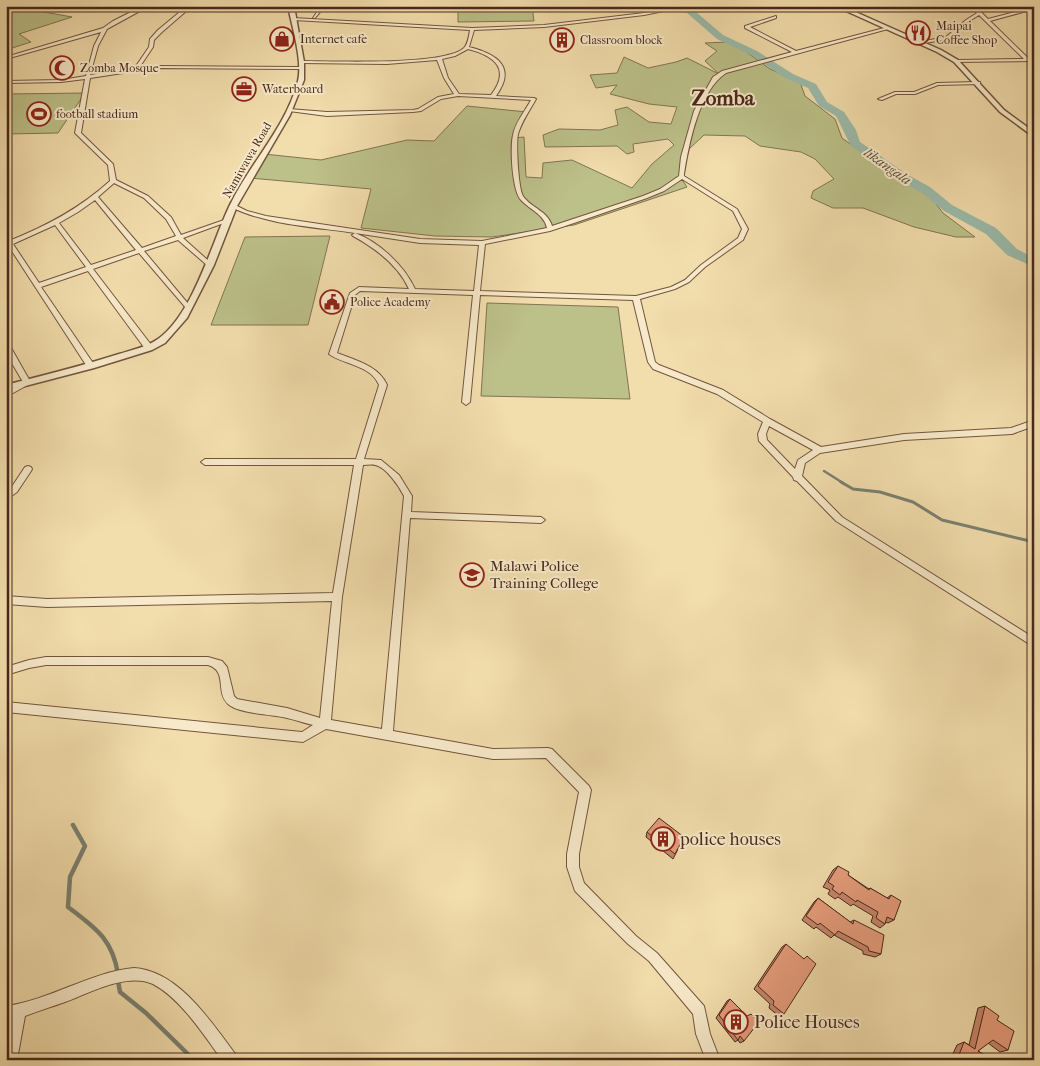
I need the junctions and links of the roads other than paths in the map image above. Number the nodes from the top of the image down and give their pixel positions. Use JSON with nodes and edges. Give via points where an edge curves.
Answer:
{"nodes":[{"id":1,"x":147,"y":6,"type":"edge"},
{"id":2,"x":190,"y":6,"type":"edge"},
{"id":3,"x":291,"y":6,"type":"edge"},
{"id":4,"x":323,"y":6,"type":"edge"},
{"id":5,"x":686,"y":6,"type":"edge"},
{"id":6,"x":837,"y":6,"type":"edge"},
{"id":7,"x":973,"y":6,"type":"edge"},
{"id":8,"x":1034,"y":8,"type":"edge"},
{"id":9,"x":979,"y":14,"type":"junction"},
{"id":10,"x":775,"y":17,"type":"dead end"},
{"id":11,"x":314,"y":18,"type":"dead end"},
{"id":12,"x":294,"y":19,"type":"junction"},
{"id":13,"x":986,"y":21,"type":"junction"},
{"id":14,"x":886,"y":28,"type":"junction"},
{"id":15,"x":105,"y":29,"type":"junction"},
{"id":16,"x":472,"y":29,"type":"junction"},
{"id":17,"x":922,"y":44,"type":"junction"},
{"id":18,"x":466,"y":48,"type":"junction"},
{"id":19,"x":797,"y":53,"type":"junction"},
{"id":20,"x":6,"y":58,"type":"edge"},
{"id":21,"x":439,"y":58,"type":"junction"},
{"id":22,"x":1031,"y":60,"type":"edge"},
{"id":23,"x":956,"y":61,"type":"junction"},
{"id":24,"x":301,"y":65,"type":"junction"},
{"id":25,"x":136,"y":69,"type":"junction"},
{"id":26,"x":87,"y":76,"type":"junction"},
{"id":27,"x":6,"y":82,"type":"edge"},
{"id":28,"x":978,"y":83,"type":"junction"},
{"id":29,"x":458,"y":95,"type":"junction"},
{"id":30,"x":492,"y":97,"type":"junction"},
{"id":31,"x":880,"y":99,"type":"dead end"},
{"id":32,"x":289,"y":110,"type":"junction"},
{"id":33,"x":1034,"y":135,"type":"edge"},
{"id":34,"x":682,"y":177,"type":"junction"},
{"id":35,"x":113,"y":181,"type":"junction"},
{"id":36,"x":96,"y":198,"type":"junction"},
{"id":37,"x":233,"y":206,"type":"junction"},
{"id":38,"x":229,"y":220,"type":"junction"},
{"id":39,"x":57,"y":224,"type":"junction"},
{"id":40,"x":341,"y":229,"type":"junction"},
{"id":41,"x":550,"y":229,"type":"junction"},
{"id":42,"x":180,"y":237,"type":"junction"},
{"id":43,"x":482,"y":243,"type":"junction"},
{"id":44,"x":7,"y":244,"type":"edge"},
{"id":45,"x":140,"y":251,"type":"junction"},
{"id":46,"x":210,"y":265,"type":"junction"},
{"id":47,"x":90,"y":268,"type":"junction"},
{"id":48,"x":37,"y":286,"type":"junction"},
{"id":49,"x":412,"y":289,"type":"junction"},
{"id":50,"x":477,"y":292,"type":"junction"},
{"id":51,"x":636,"y":298,"type":"junction"},
{"id":52,"x":188,"y":308,"type":"junction"},
{"id":53,"x":6,"y":346,"type":"edge"},
{"id":54,"x":149,"y":348,"type":"junction"},
{"id":55,"x":91,"y":366,"type":"junction"},
{"id":56,"x":27,"y":383,"type":"junction"},
{"id":57,"x":6,"y":388,"type":"edge"},
{"id":58,"x":6,"y":396,"type":"edge"},
{"id":59,"x":466,"y":402,"type":"dead end"},
{"id":60,"x":767,"y":421,"type":"junction"},
{"id":61,"x":1034,"y":423,"type":"edge"},
{"id":62,"x":818,"y":450,"type":"junction"},
{"id":63,"x":205,"y":462,"type":"dead end"},
{"id":64,"x":359,"y":462,"type":"junction"},
{"id":65,"x":28,"y":469,"type":"dead end"},
{"id":66,"x":797,"y":478,"type":"junction"},
{"id":67,"x":6,"y":496,"type":"edge"},
{"id":68,"x":406,"y":515,"type":"junction"},
{"id":69,"x":541,"y":520,"type":"dead end"},
{"id":70,"x":337,"y":597,"type":"junction"},
{"id":71,"x":6,"y":600,"type":"edge"},
{"id":72,"x":1034,"y":643,"type":"edge"},
{"id":73,"x":6,"y":671,"type":"edge"},
{"id":74,"x":6,"y":707,"type":"edge"},
{"id":75,"x":325,"y":724,"type":"junction"},
{"id":76,"x":387,"y":734,"type":"junction"},
{"id":77,"x":13,"y":1012,"type":"edge"},
{"id":78,"x":10,"y":1060,"type":"edge"},
{"id":79,"x":231,"y":1060,"type":"edge"},
{"id":80,"x":713,"y":1060,"type":"edge"}],
"edges":[{"from":1,"to":15,"type":"street"},
{"from":2,"to":25,"type":"street","via":[[152,40],[152,47]]},
{"from":3,"to":12,"type":"street","name":"Namiwawa Road"},
{"from":4,"to":11,"type":"street"},
{"from":5,"to":16,"type":"street","via":[[544,26]]},
{"from":6,"to":14,"type":"street"},
{"from":7,"to":9,"type":"street"},
{"from":8,"to":13,"type":"street"},
{"from":9,"to":13,"type":"street"},
{"from":9,"to":17,"type":"street","via":[[947,38]]},
{"from":10,"to":19,"type":"street","via":[[746,27]]},
{"from":12,"to":16,"type":"street"},
{"from":12,"to":24,"type":"street","name":"Namiwawa Road"},
{"from":13,"to":22,"type":"street"},
{"from":14,"to":17,"type":"street"},
{"from":14,"to":19,"type":"street"},
{"from":15,"to":20,"type":"street"},
{"from":15,"to":26,"type":"street"},
{"from":16,"to":18,"type":"street"},
{"from":17,"to":23,"type":"street"},
{"from":18,"to":21,"type":"street"},
{"from":18,"to":30,"type":"street","via":[[488,53],[502,67],[502,82]]},
{"from":19,"to":34,"type":"street","via":[[730,70],[715,78],[695,113],[680,174]]},
{"from":21,"to":24,"type":"street"},
{"from":21,"to":29,"type":"street","via":[[444,76]]},
{"from":22,"to":23,"type":"street"},
{"from":23,"to":28,"type":"street"},
{"from":24,"to":25,"type":"street"},
{"from":24,"to":32,"type":"street","name":"Namiwawa Road","via":[[301,80]]},
{"from":25,"to":26,"type":"street"},
{"from":26,"to":27,"type":"street","via":[[41,83]]},
{"from":26,"to":35,"type":"street","via":[[78,133],[111,165]]},
{"from":28,"to":31,"type":"street","via":[[938,84],[915,93],[895,93]]},
{"from":28,"to":33,"type":"street","via":[[1002,111]]},
{"from":29,"to":30,"type":"street"},
{"from":29,"to":32,"type":"street","via":[[440,98],[412,112],[327,114]]},
{"from":30,"to":41,"type":"street","via":[[534,98],[515,136],[518,192],[547,218]]},
{"from":32,"to":37,"type":"street","name":"Namiwawa Road"},
{"from":34,"to":41,"type":"street","via":[[645,198]]},
{"from":34,"to":51,"type":"street","via":[[735,210],[745,229],[741,239],[687,281]]},
{"from":35,"to":36,"type":"street"},
{"from":35,"to":42,"type":"street","via":[[146,197],[169,218]]},
{"from":36,"to":39,"type":"street"},
{"from":36,"to":45,"type":"street"},
{"from":37,"to":38,"type":"street","name":"Namiwawa Road"},
{"from":37,"to":40,"type":"street","via":[[265,218]]},
{"from":38,"to":42,"type":"street"},
{"from":38,"to":46,"type":"street","name":"Namiwawa Road"},
{"from":39,"to":44,"type":"street"},
{"from":39,"to":47,"type":"street"},
{"from":40,"to":43,"type":"street","via":[[420,241]]},
{"from":40,"to":49,"type":"street","via":[[374,245],[402,273]]},
{"from":41,"to":43,"type":"street"},
{"from":42,"to":45,"type":"street"},
{"from":42,"to":46,"type":"street"},
{"from":43,"to":50,"type":"street"},
{"from":44,"to":48,"type":"street"},
{"from":45,"to":47,"type":"street"},
{"from":45,"to":52,"type":"street"},
{"from":46,"to":52,"type":"street","name":"Namiwawa Road"},
{"from":47,"to":48,"type":"street"},
{"from":47,"to":54,"type":"street"},
{"from":48,"to":55,"type":"street"},
{"from":49,"to":50,"type":"street"},
{"from":49,"to":64,"type":"street","via":[[359,289],[352,294],[336,344],[333,354],[366,368],[382,381]]},
{"from":50,"to":51,"type":"street"},
{"from":50,"to":59,"type":"street"},
{"from":51,"to":60,"type":"street","via":[[656,367],[720,392]]},
{"from":52,"to":54,"type":"street","name":"Namiwawa Road","via":[[162,341]]},
{"from":53,"to":56,"type":"street"},
{"from":54,"to":55,"type":"street"},
{"from":55,"to":56,"type":"street"},
{"from":56,"to":57,"type":"street"},
{"from":56,"to":58,"type":"street"},
{"from":60,"to":62,"type":"street"},
{"from":60,"to":66,"type":"street","via":[[763,441]]},
{"from":61,"to":62,"type":"street","via":[[1012,431],[904,437]]},
{"from":62,"to":66,"type":"street","via":[[801,462]]},
{"from":63,"to":64,"type":"street"},
{"from":64,"to":68,"type":"street","via":[[378,462],[387,466],[408,496]]},
{"from":64,"to":70,"type":"street"},
{"from":65,"to":67,"type":"street"},
{"from":66,"to":72,"type":"street","via":[[838,520]]},
{"from":68,"to":69,"type":"street"},
{"from":68,"to":76,"type":"street"},
{"from":70,"to":71,"type":"street","via":[[47,603]]},
{"from":70,"to":75,"type":"street"},
{"from":73,"to":75,"type":"street","via":[[46,661],[208,661],[218,664],[223,670],[229,698],[233,702]]},
{"from":74,"to":75,"type":"street","via":[[303,738]]},
{"from":75,"to":76,"type":"street"},
{"from":76,"to":80,"type":"street","via":[[493,754],[548,753],[585,790],[573,854],[579,887],[653,957],[699,1011]]},
{"from":77,"to":78,"type":"street"},
{"from":77,"to":79,"type":"street","via":[[110,979],[146,975],[157,979],[188,1005]]}]}
